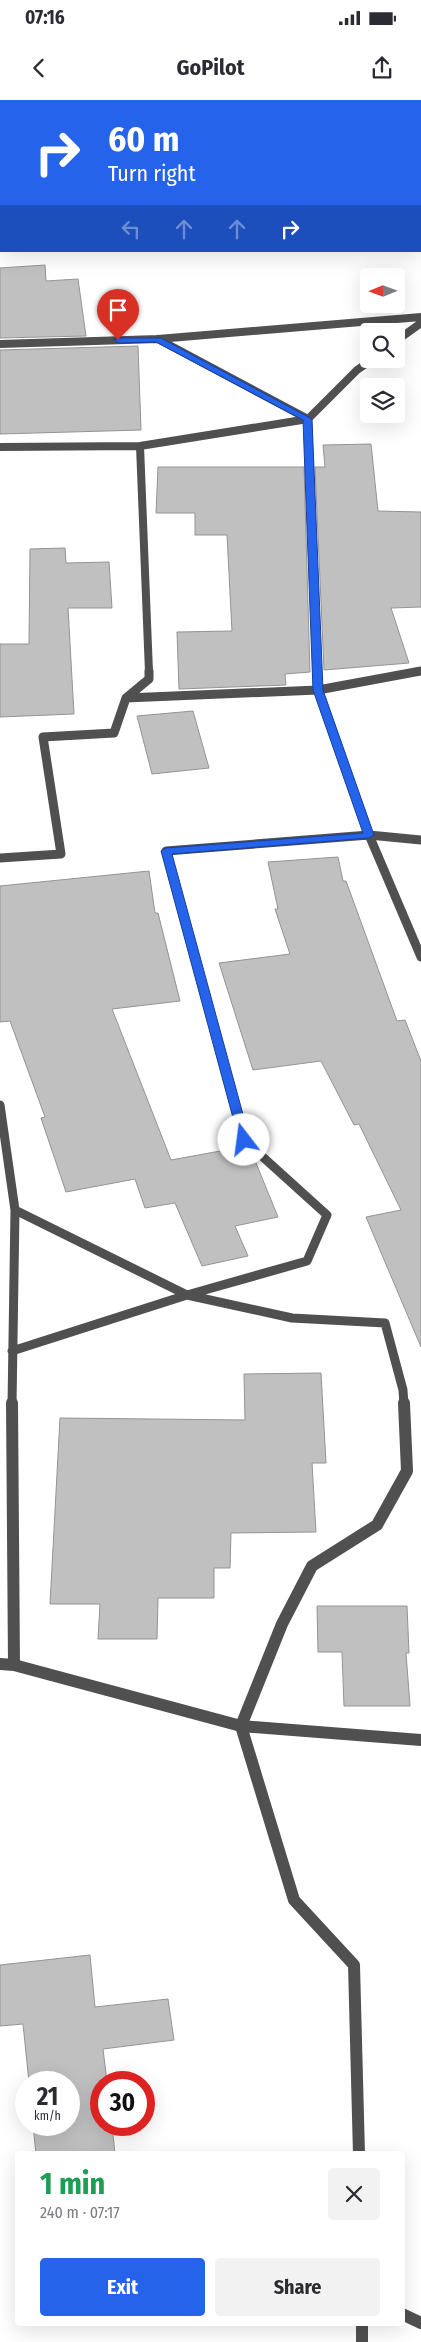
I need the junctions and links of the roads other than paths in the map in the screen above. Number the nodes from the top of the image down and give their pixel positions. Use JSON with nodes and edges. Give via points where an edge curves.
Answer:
{"nodes":[{"id":1,"x":421,"y":317,"type":"edge"},
{"id":2,"x":421,"y":323,"type":"edge"},
{"id":3,"x":405,"y":335,"type":"edge"},
{"id":4,"x":158,"y":339,"type":"junction"},
{"id":5,"x":0,"y":344,"type":"edge"},
{"id":6,"x":360,"y":368,"type":"edge"},
{"id":7,"x":308,"y":419,"type":"junction"},
{"id":8,"x":140,"y":446,"type":"junction"},
{"id":9,"x":0,"y":447,"type":"edge"},
{"id":10,"x":421,"y":671,"type":"edge"},
{"id":11,"x":318,"y":690,"type":"junction"},
{"id":12,"x":126,"y":698,"type":"junction"},
{"id":13,"x":369,"y":835,"type":"junction"},
{"id":14,"x":421,"y":840,"type":"edge"},
{"id":15,"x":0,"y":858,"type":"edge"},
{"id":16,"x":421,"y":957,"type":"edge"},
{"id":17,"x":0,"y":1105,"type":"edge"},
{"id":18,"x":15,"y":1210,"type":"junction"},
{"id":19,"x":187,"y":1295,"type":"junction"},
{"id":20,"x":12,"y":1351,"type":"junction"},
{"id":21,"x":0,"y":1664,"type":"edge"},
{"id":22,"x":14,"y":1665,"type":"junction"},
{"id":23,"x":241,"y":1726,"type":"junction"},
{"id":24,"x":421,"y":1740,"type":"edge"},
{"id":25,"x":359,"y":2151,"type":"edge"},
{"id":26,"x":405,"y":2315,"type":"edge"},
{"id":27,"x":421,"y":2323,"type":"edge"},
{"id":28,"x":362,"y":2326,"type":"edge"},
{"id":29,"x":362,"y":2342,"type":"edge"}],
"edges":[{"from":1,"to":4,"type":"street"},
{"from":2,"to":3,"type":"street"},
{"from":4,"to":5,"type":"street"},
{"from":4,"to":7,"type":"street"},
{"from":6,"to":7,"type":"street"},
{"from":7,"to":8,"type":"street"},
{"from":7,"to":11,"type":"street"},
{"from":8,"to":9,"type":"street"},
{"from":8,"to":12,"type":"street","via":[[148,680]]},
{"from":10,"to":11,"type":"street"},
{"from":11,"to":12,"type":"street"},
{"from":11,"to":13,"type":"street"},
{"from":12,"to":15,"type":"street","via":[[114,733],[43,737],[61,854]]},
{"from":13,"to":14,"type":"street"},
{"from":13,"to":16,"type":"street"},
{"from":13,"to":19,"type":"street","via":[[166,851],[244,1140],[327,1215],[307,1261]]},
{"from":17,"to":18,"type":"street"},
{"from":18,"to":19,"type":"street"},
{"from":18,"to":20,"type":"street"},
{"from":19,"to":20,"type":"street"},
{"from":19,"to":23,"type":"street","via":[[292,1318],[385,1323],[403,1390],[407,1471],[377,1525],[312,1566],[282,1624]]},
{"from":20,"to":22,"type":"street"},
{"from":21,"to":22,"type":"street"},
{"from":22,"to":23,"type":"street"},
{"from":23,"to":24,"type":"street"},
{"from":23,"to":25,"type":"street","via":[[294,1900],[354,1965]]},
{"from":26,"to":27,"type":"street"},
{"from":28,"to":29,"type":"street"}]}
